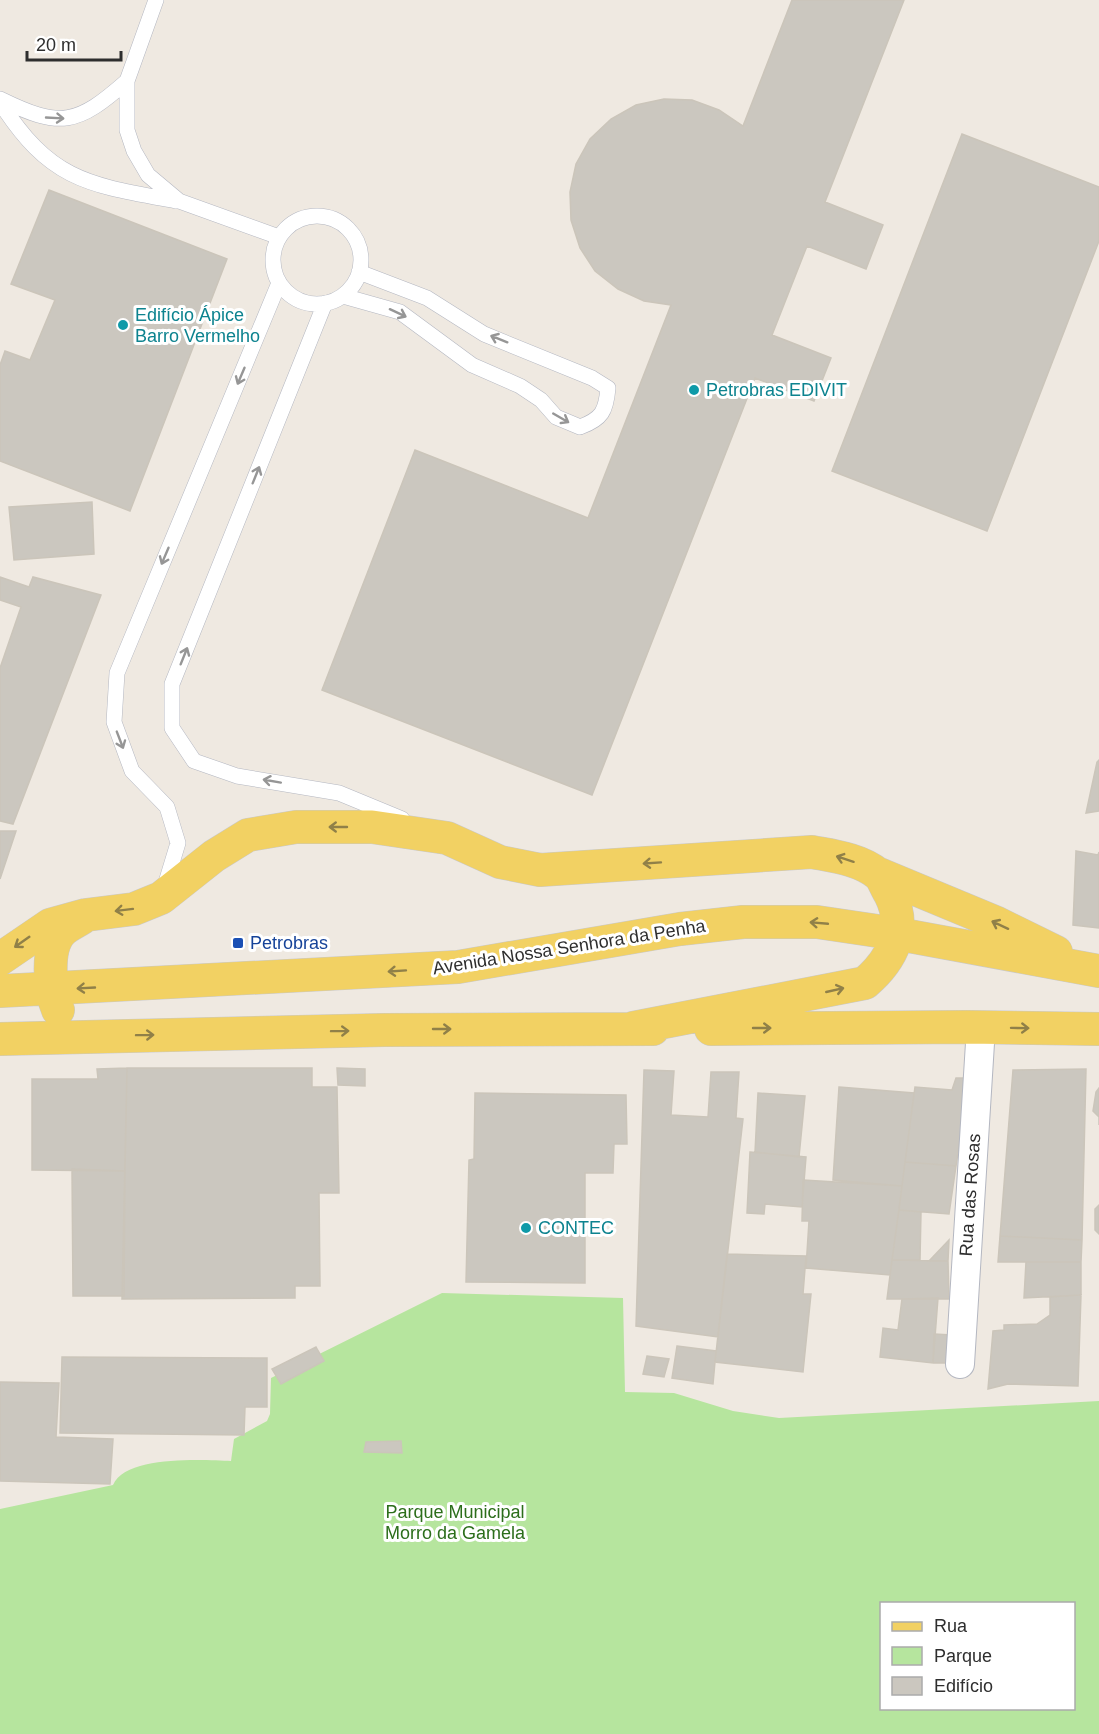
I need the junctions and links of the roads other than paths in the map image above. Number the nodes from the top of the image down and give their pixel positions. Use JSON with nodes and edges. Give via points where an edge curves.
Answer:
{"nodes":[{"id":1,"x":156,"y":0,"type":"edge"},
{"id":2,"x":127,"y":81,"type":"junction"},
{"id":3,"x":0,"y":101,"type":"edge"},
{"id":4,"x":179,"y":201,"type":"junction"},
{"id":5,"x":279,"y":237,"type":"junction"},
{"id":6,"x":359,"y":272,"type":"junction"},
{"id":7,"x":279,"y":283,"type":"junction"},
{"id":8,"x":343,"y":296,"type":"junction"},
{"id":9,"x":325,"y":303,"type":"junction"},
{"id":10,"x":447,"y":838,"type":"junction"},
{"id":11,"x":879,"y":874,"type":"junction"},
{"id":12,"x":161,"y":898,"type":"junction"},
{"id":13,"x":86,"y":915,"type":"junction"},
{"id":14,"x":898,"y":934,"type":"junction"},
{"id":15,"x":0,"y":959,"type":"edge"},
{"id":16,"x":1095,"y":970,"type":"edge"},
{"id":17,"x":50,"y":990,"type":"junction"},
{"id":18,"x":0,"y":991,"type":"edge"},
{"id":19,"x":981,"y":1027,"type":"junction"},
{"id":20,"x":633,"y":1028,"type":"junction"},
{"id":21,"x":1099,"y":1029,"type":"edge"},
{"id":22,"x":86,"y":1036,"type":"junction"},
{"id":23,"x":0,"y":1039,"type":"edge"},
{"id":24,"x":960,"y":1364,"type":"dead end"}],
"edges":[{"from":1,"to":2,"type":"lane"},
{"from":3,"to":2,"type":"lane","one_way":true,"via":[[33,115],[75,118],[93,110]]},
{"from":2,"to":4,"type":"lane","via":[[127,130],[135,151],[148,175]]},
{"from":3,"to":4,"type":"lane","via":[[20,134],[70,175],[101,187]]},
{"from":4,"to":5,"type":"lane"},
{"from":5,"to":6,"type":"lane","via":[[293,222],[312,216],[331,217],[348,227],[358,244]]},
{"from":5,"to":7,"type":"lane","via":[[273,251],[273,268]]},
{"from":6,"to":8,"type":"lane","via":[[356,282]]},
{"from":8,"to":6,"type":"lane","one_way":true,"via":[[400,312],[472,365],[541,400],[556,417],[580,427],[595,422],[606,406],[608,388],[592,378],[484,334],[427,298]]},
{"from":7,"to":9,"type":"lane","via":[[291,296],[307,303]]},
{"from":7,"to":12,"type":"lane","one_way":true,"via":[[117,673],[114,723],[132,771],[167,807],[178,843]]},
{"from":8,"to":9,"type":"lane"},
{"from":10,"to":9,"type":"lane","one_way":true,"via":[[339,793],[237,776],[194,761],[172,728],[172,684]]},
{"from":11,"to":10,"type":"main road","one_way":true,"via":[[847,859],[812,852],[540,870],[500,862]]},
{"from":10,"to":12,"type":"main road","one_way":true,"via":[[372,827],[296,827],[248,835]]},
{"from":11,"to":14,"type":"main road","via":[[895,904]]},
{"from":16,"to":11,"type":"main road","one_way":true,"via":[[997,923]]},
{"from":12,"to":13,"type":"main road","one_way":true,"via":[[134,909]]},
{"from":13,"to":15,"type":"main road","one_way":true,"via":[[50,925]]},
{"from":13,"to":17,"type":"main road","via":[[61,932],[53,950]]},
{"from":14,"to":16,"type":"main road","name":"Avenida Nossa Senhora da Penha"},
{"from":14,"to":17,"type":"main road","name":"Avenida Nossa Senhora da Penha","one_way":true,"via":[[817,922],[744,922],[680,929],[458,967]]},
{"from":20,"to":14,"type":"main road","one_way":true,"via":[[864,983],[884,966]]},
{"from":17,"to":18,"type":"main road","name":"Avenida Nossa Senhora da Penha"},
{"from":17,"to":22,"type":"main road","via":[[61,1017]]},
{"from":20,"to":19,"type":"main road","one_way":true},
{"from":19,"to":21,"type":"main road","one_way":true},
{"from":19,"to":24,"type":"street","name":"Rua das Rosas"},
{"from":22,"to":20,"type":"main road","one_way":true},
{"from":22,"to":23,"type":"main road"}]}
